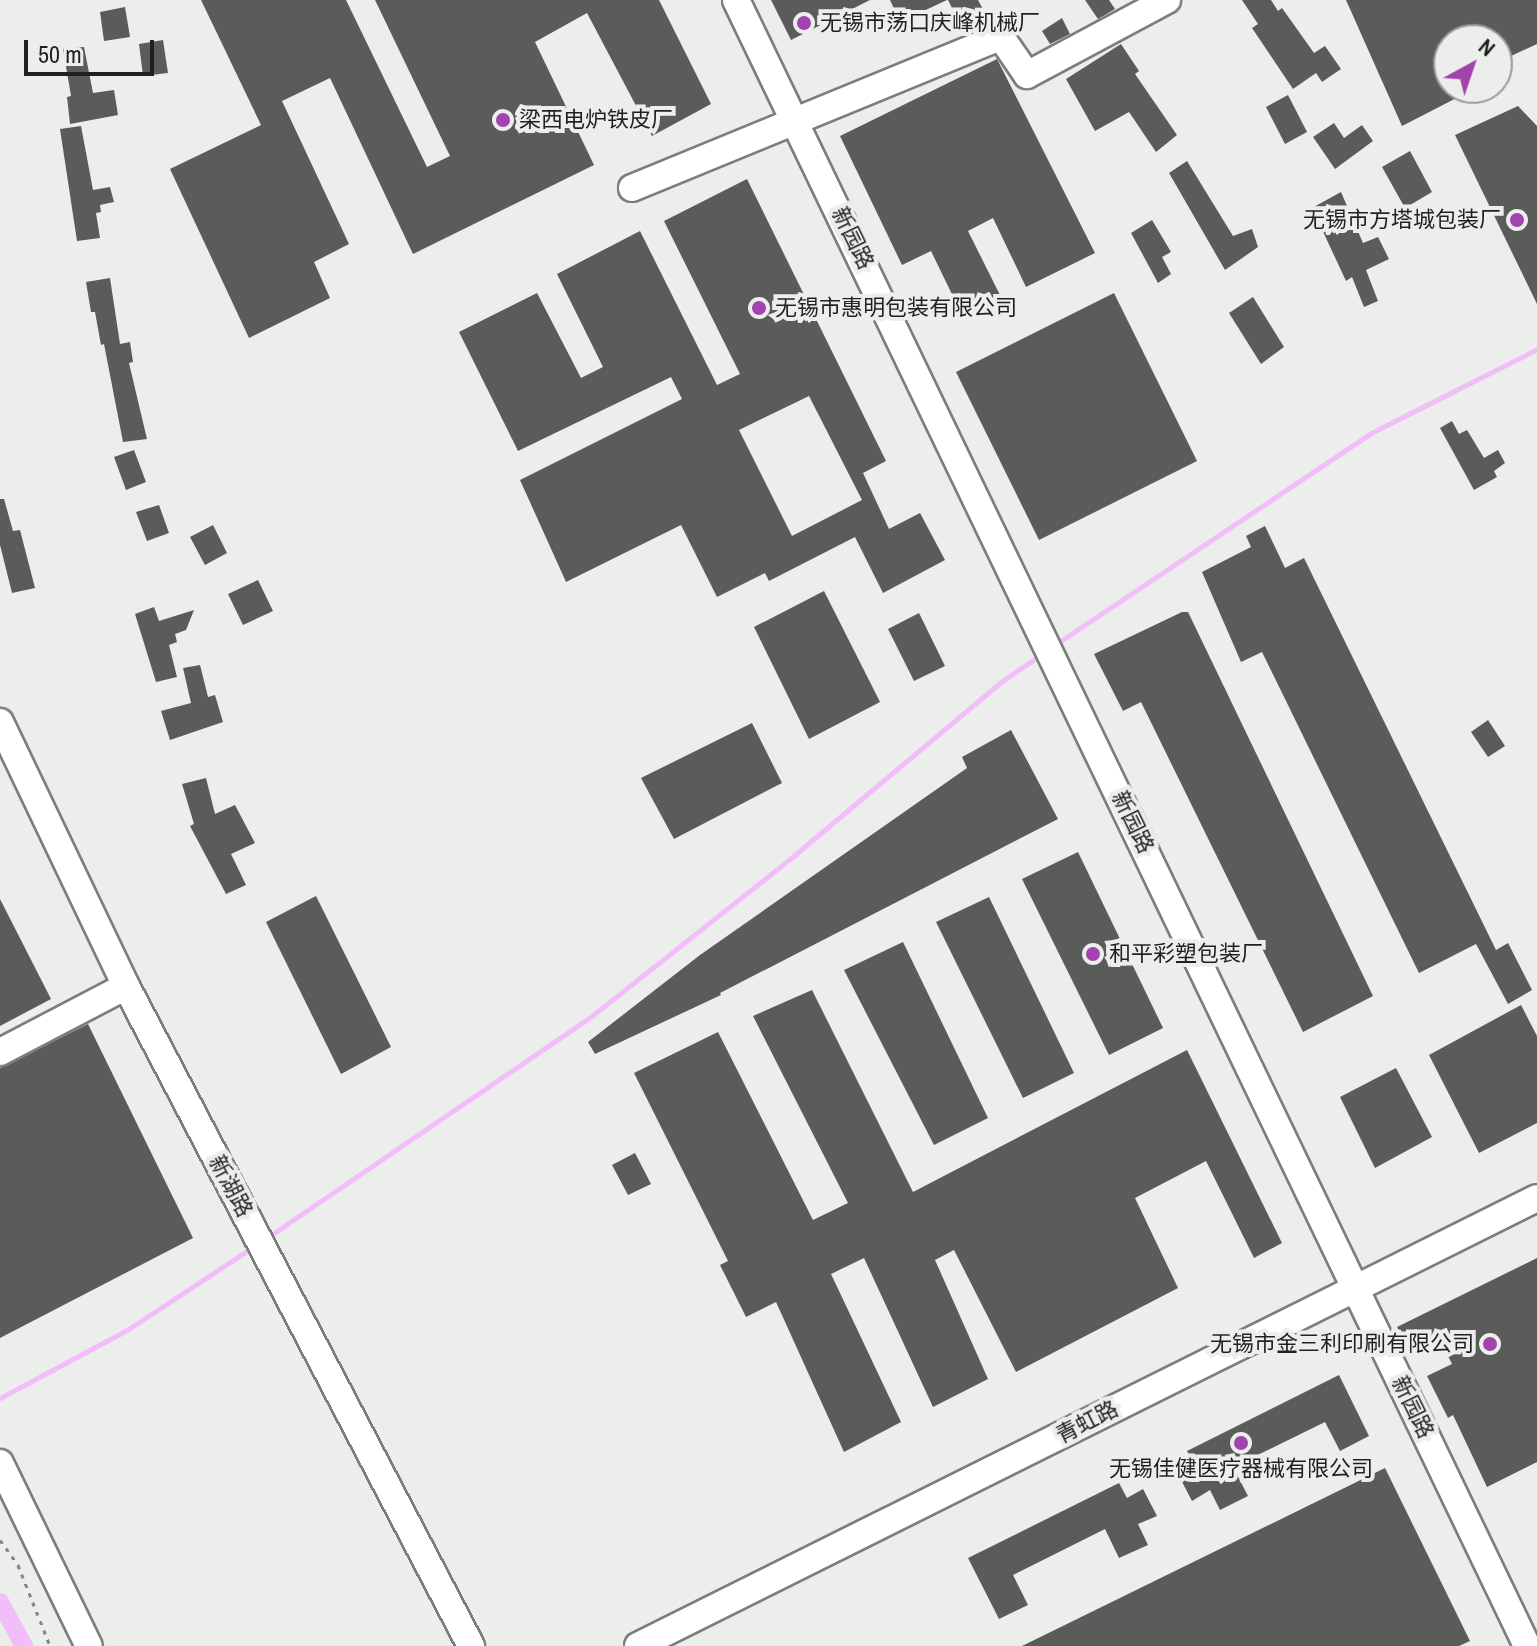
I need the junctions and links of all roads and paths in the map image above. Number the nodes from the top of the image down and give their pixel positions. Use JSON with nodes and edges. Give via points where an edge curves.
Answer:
{"nodes":[{"id":1,"x":736,"y":0,"type":"edge"},
{"id":2,"x":1167,"y":0,"type":"edge"},
{"id":3,"x":797,"y":121,"type":"junction"},
{"id":4,"x":632,"y":188,"type":"dead end"},
{"id":5,"x":0,"y":722,"type":"edge"},
{"id":6,"x":126,"y":986,"type":"junction"},
{"id":7,"x":0,"y":1052,"type":"edge"},
{"id":8,"x":1537,"y":1198,"type":"edge"},
{"id":9,"x":1356,"y":1287,"type":"junction"},
{"id":10,"x":0,"y":1463,"type":"edge"},
{"id":11,"x":0,"y":1540,"type":"edge"},
{"id":12,"x":50,"y":1646,"type":"edge"},
{"id":13,"x":89,"y":1646,"type":"edge"},
{"id":14,"x":471,"y":1646,"type":"edge"},
{"id":15,"x":638,"y":1646,"type":"edge"},
{"id":16,"x":1527,"y":1646,"type":"edge"}],
"edges":[{"from":1,"to":3,"type":"street","name":"新园路"},
{"from":2,"to":3,"type":"street","via":[[1027,75],[1001,37]]},
{"from":3,"to":4,"type":"street"},
{"from":3,"to":9,"type":"street","name":"新园路"},
{"from":5,"to":6,"type":"street","name":"新湖路"},
{"from":6,"to":7,"type":"street"},
{"from":6,"to":14,"type":"street","name":"新湖路"},
{"from":8,"to":9,"type":"street","name":"青虹路"},
{"from":9,"to":15,"type":"street","name":"青虹路"},
{"from":9,"to":16,"type":"street","name":"新园路"},
{"from":10,"to":13,"type":"street"},
{"from":11,"to":12,"type":"path","via":[[18,1565]]}]}
